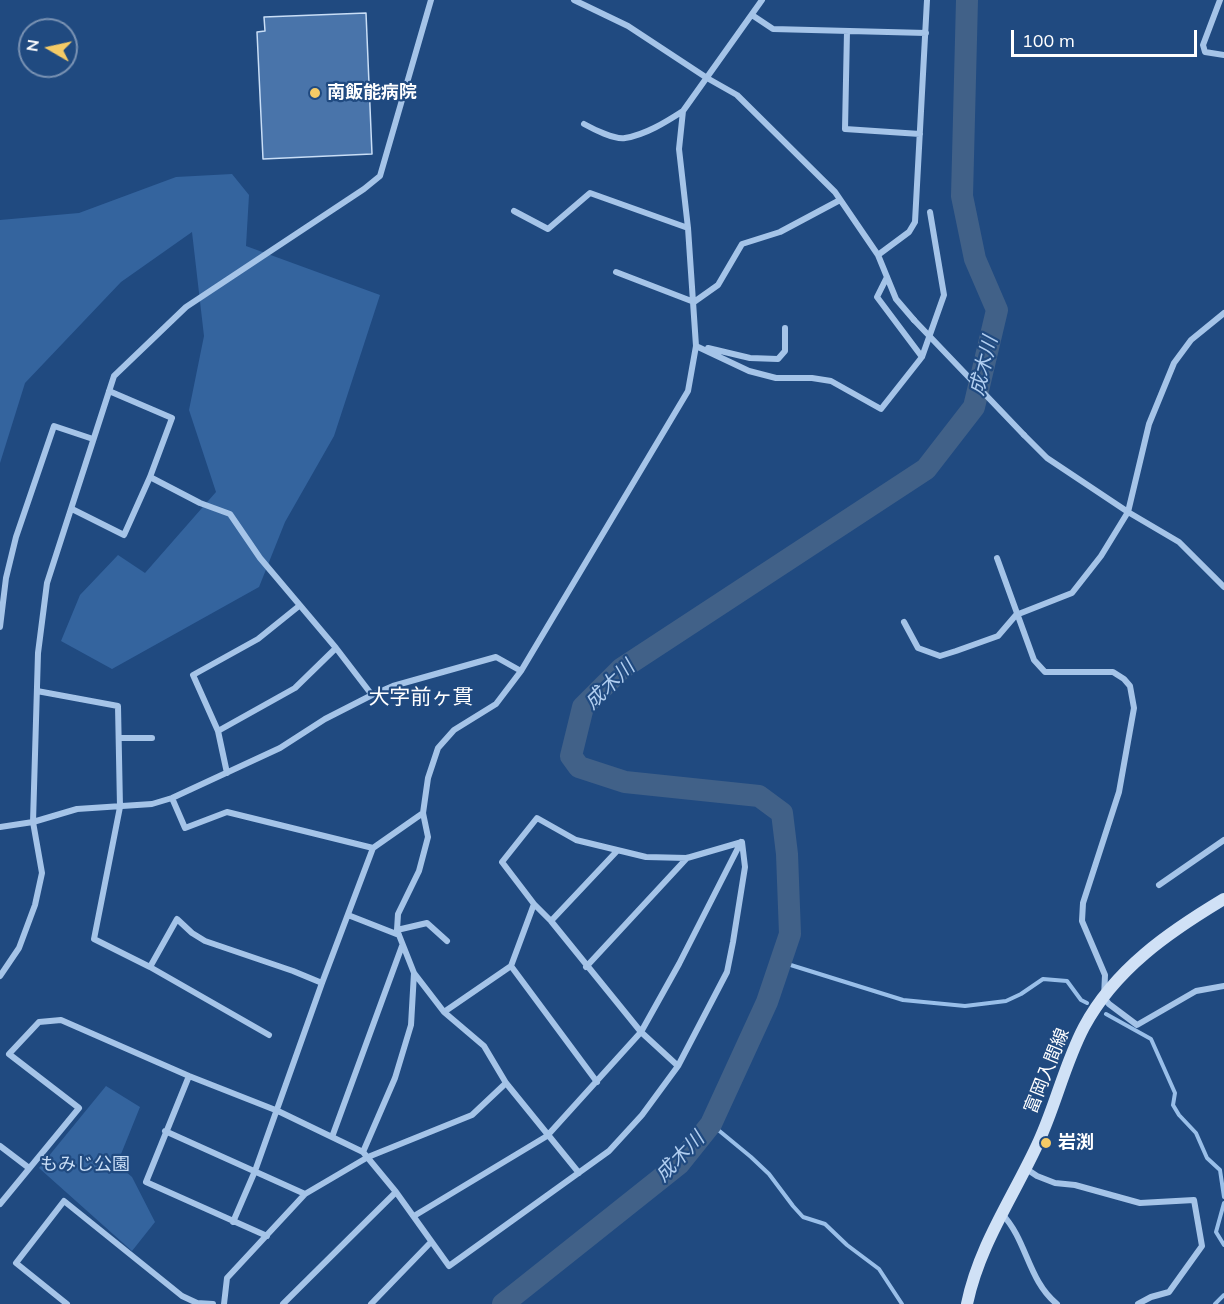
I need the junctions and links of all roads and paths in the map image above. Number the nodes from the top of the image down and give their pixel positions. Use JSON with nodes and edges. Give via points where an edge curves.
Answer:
{"nodes":[{"id":1,"x":431,"y":0,"type":"edge"},
{"id":2,"x":574,"y":0,"type":"edge"},
{"id":3,"x":762,"y":0,"type":"edge"},
{"id":4,"x":927,"y":0,"type":"edge"},
{"id":5,"x":1220,"y":0,"type":"edge"},
{"id":6,"x":752,"y":15,"type":"junction"},
{"id":7,"x":847,"y":31,"type":"junction"},
{"id":8,"x":926,"y":33,"type":"junction"},
{"id":9,"x":1224,"y":55,"type":"edge"},
{"id":10,"x":706,"y":78,"type":"junction"},
{"id":11,"x":682,"y":111,"type":"junction"},
{"id":12,"x":584,"y":123,"type":"dead end"},
{"id":13,"x":920,"y":134,"type":"junction"},
{"id":14,"x":840,"y":200,"type":"junction"},
{"id":15,"x":514,"y":211,"type":"dead end"},
{"id":16,"x":930,"y":212,"type":"dead end"},
{"id":17,"x":688,"y":228,"type":"junction"},
{"id":18,"x":878,"y":255,"type":"junction"},
{"id":19,"x":616,"y":272,"type":"dead end"},
{"id":20,"x":887,"y":277,"type":"junction"},
{"id":21,"x":694,"y":302,"type":"junction"},
{"id":22,"x":1224,"y":312,"type":"edge"},
{"id":23,"x":1217,"y":318,"type":"junction"},
{"id":24,"x":1224,"y":325,"type":"edge"},
{"id":25,"x":785,"y":328,"type":"dead end"},
{"id":26,"x":696,"y":346,"type":"junction"},
{"id":27,"x":922,"y":357,"type":"junction"},
{"id":28,"x":109,"y":391,"type":"junction"},
{"id":29,"x":93,"y":439,"type":"junction"},
{"id":30,"x":150,"y":477,"type":"junction"},
{"id":31,"x":72,"y":509,"type":"junction"},
{"id":32,"x":1128,"y":512,"type":"junction"},
{"id":33,"x":997,"y":558,"type":"dead end"},
{"id":34,"x":1224,"y":588,"type":"edge"},
{"id":35,"x":299,"y":606,"type":"junction"},
{"id":36,"x":1016,"y":615,"type":"junction"},
{"id":37,"x":904,"y":622,"type":"dead end"},
{"id":38,"x":0,"y":627,"type":"edge"},
{"id":39,"x":336,"y":648,"type":"junction"},
{"id":40,"x":521,"y":671,"type":"junction"},
{"id":41,"x":36,"y":691,"type":"junction"},
{"id":42,"x":372,"y":695,"type":"junction"},
{"id":43,"x":218,"y":731,"type":"junction"},
{"id":44,"x":120,"y":738,"type":"junction"},
{"id":45,"x":152,"y":738,"type":"dead end"},
{"id":46,"x":227,"y":773,"type":"junction"},
{"id":47,"x":172,"y":798,"type":"junction"},
{"id":48,"x":120,"y":807,"type":"junction"},
{"id":49,"x":423,"y":813,"type":"junction"},
{"id":50,"x":33,"y":822,"type":"junction"},
{"id":51,"x":0,"y":827,"type":"edge"},
{"id":52,"x":1224,"y":840,"type":"edge"},
{"id":53,"x":741,"y":842,"type":"junction"},
{"id":54,"x":373,"y":848,"type":"junction"},
{"id":55,"x":616,"y":851,"type":"junction"},
{"id":56,"x":687,"y":858,"type":"junction"},
{"id":57,"x":1159,"y":885,"type":"dead end"},
{"id":58,"x":1224,"y":899,"type":"edge"},
{"id":59,"x":534,"y":904,"type":"junction"},
{"id":60,"x":348,"y":915,"type":"junction"},
{"id":61,"x":551,"y":921,"type":"junction"},
{"id":62,"x":398,"y":932,"type":"junction"},
{"id":63,"x":447,"y":942,"type":"dead end"},
{"id":64,"x":402,"y":946,"type":"junction"},
{"id":65,"x":512,"y":966,"type":"junction"},
{"id":66,"x":586,"y":966,"type":"junction"},
{"id":67,"x":150,"y":967,"type":"junction"},
{"id":68,"x":414,"y":973,"type":"junction"},
{"id":69,"x":0,"y":976,"type":"edge"},
{"id":70,"x":322,"y":983,"type":"junction"},
{"id":71,"x":1224,"y":986,"type":"edge"},
{"id":72,"x":1104,"y":998,"type":"junction"},
{"id":73,"x":444,"y":1012,"type":"junction"},
{"id":74,"x":641,"y":1032,"type":"junction"},
{"id":75,"x":269,"y":1035,"type":"dead end"},
{"id":76,"x":678,"y":1066,"type":"junction"},
{"id":77,"x":189,"y":1077,"type":"junction"},
{"id":78,"x":597,"y":1082,"type":"junction"},
{"id":79,"x":506,"y":1083,"type":"junction"},
{"id":80,"x":278,"y":1111,"type":"junction"},
{"id":81,"x":165,"y":1131,"type":"junction"},
{"id":82,"x":547,"y":1136,"type":"junction"},
{"id":83,"x":332,"y":1137,"type":"junction"},
{"id":84,"x":0,"y":1146,"type":"edge"},
{"id":85,"x":366,"y":1154,"type":"junction"},
{"id":86,"x":29,"y":1168,"type":"junction"},
{"id":87,"x":1025,"y":1168,"type":"junction"},
{"id":88,"x":255,"y":1171,"type":"junction"},
{"id":89,"x":579,"y":1173,"type":"junction"},
{"id":90,"x":396,"y":1192,"type":"junction"},
{"id":91,"x":305,"y":1194,"type":"junction"},
{"id":92,"x":0,"y":1203,"type":"edge"},
{"id":93,"x":1002,"y":1214,"type":"junction"},
{"id":94,"x":414,"y":1216,"type":"junction"},
{"id":95,"x":233,"y":1222,"type":"junction"},
{"id":96,"x":267,"y":1236,"type":"junction"},
{"id":97,"x":431,"y":1242,"type":"junction"},
{"id":98,"x":67,"y":1304,"type":"edge"},
{"id":99,"x":213,"y":1304,"type":"edge"},
{"id":100,"x":224,"y":1304,"type":"edge"},
{"id":101,"x":283,"y":1304,"type":"edge"},
{"id":102,"x":371,"y":1304,"type":"edge"},
{"id":103,"x":967,"y":1304,"type":"edge"},
{"id":104,"x":1058,"y":1304,"type":"edge"},
{"id":105,"x":1138,"y":1304,"type":"edge"}],
"edges":[{"from":1,"to":28,"type":"street","via":[[380,176],[186,307],[114,376]]},
{"from":2,"to":10,"type":"street","via":[[627,26]]},
{"from":3,"to":6,"type":"street"},
{"from":4,"to":8,"type":"street"},
{"from":5,"to":9,"type":"street","via":[[1203,45],[1205,52]]},
{"from":6,"to":7,"type":"street","via":[[773,28]]},
{"from":6,"to":10,"type":"street"},
{"from":7,"to":8,"type":"street"},
{"from":7,"to":13,"type":"street","via":[[845,129]]},
{"from":8,"to":13,"type":"street"},
{"from":10,"to":11,"type":"street"},
{"from":10,"to":14,"type":"street","via":[[738,95]]},
{"from":11,"to":12,"type":"street","via":[[659,126],[623,139]]},
{"from":11,"to":17,"type":"street","via":[[679,149]]},
{"from":13,"to":18,"type":"street","via":[[915,222],[909,232]]},
{"from":14,"to":18,"type":"street"},
{"from":14,"to":21,"type":"street","via":[[780,232],[742,244],[718,285]]},
{"from":15,"to":17,"type":"street","via":[[548,228],[590,193]]},
{"from":16,"to":27,"type":"street","via":[[944,295]]},
{"from":17,"to":21,"type":"street"},
{"from":18,"to":20,"type":"street"},
{"from":19,"to":21,"type":"street"},
{"from":20,"to":27,"type":"street","via":[[878,297]]},
{"from":20,"to":32,"type":"street","bridge":true,"via":[[896,299],[914,320],[1047,458]]},
{"from":21,"to":26,"type":"street"},
{"from":22,"to":23,"type":"street"},
{"from":23,"to":24,"type":"street"},
{"from":23,"to":32,"type":"street","via":[[1191,340],[1174,363],[1149,424]]},
{"from":25,"to":26,"type":"street","via":[[786,351],[778,359],[750,358]]},
{"from":26,"to":27,"type":"street","via":[[749,371],[776,378],[831,381],[881,409]]},
{"from":26,"to":40,"type":"street","via":[[686,398]]},
{"from":28,"to":29,"type":"street"},
{"from":28,"to":30,"type":"street","via":[[171,418]]},
{"from":29,"to":31,"type":"street"},
{"from":29,"to":38,"type":"street","via":[[54,426],[16,537]]},
{"from":30,"to":31,"type":"street","via":[[124,535]]},
{"from":30,"to":35,"type":"street","via":[[230,514]]},
{"from":31,"to":41,"type":"street","via":[[47,583]]},
{"from":32,"to":34,"type":"street","via":[[1179,542]]},
{"from":32,"to":36,"type":"street","via":[[1101,556],[1072,592]]},
{"from":33,"to":36,"type":"street"},
{"from":35,"to":39,"type":"street"},
{"from":35,"to":43,"type":"street","via":[[258,639],[193,675]]},
{"from":36,"to":37,"type":"street","via":[[998,636],[940,656],[918,648]]},
{"from":36,"to":72,"type":"street","via":[[1034,660],[1045,672],[1113,672],[1130,686],[1134,708],[1119,792],[1083,903],[1082,921],[1105,975]]},
{"from":39,"to":42,"type":"street"},
{"from":39,"to":43,"type":"street","via":[[295,688]]},
{"from":40,"to":42,"type":"street","via":[[495,657]]},
{"from":40,"to":49,"type":"street","via":[[496,705],[454,730],[438,748]]},
{"from":41,"to":44,"type":"street","via":[[118,706]]},
{"from":41,"to":50,"type":"street"},
{"from":42,"to":46,"type":"street","via":[[280,748]]},
{"from":43,"to":46,"type":"street"},
{"from":44,"to":45,"type":"street"},
{"from":44,"to":48,"type":"street"},
{"from":46,"to":47,"type":"street"},
{"from":47,"to":48,"type":"street"},
{"from":47,"to":54,"type":"street","via":[[185,828],[227,812]]},
{"from":48,"to":50,"type":"street","via":[[77,809]]},
{"from":48,"to":67,"type":"street","via":[[94,939]]},
{"from":49,"to":54,"type":"street"},
{"from":49,"to":62,"type":"street","via":[[428,837],[419,872],[399,914]]},
{"from":50,"to":51,"type":"street"},
{"from":50,"to":69,"type":"street","via":[[42,873],[19,948]]},
{"from":52,"to":57,"type":"street"},
{"from":53,"to":56,"type":"street"},
{"from":53,"to":74,"type":"street"},
{"from":53,"to":76,"type":"street","via":[[745,867],[727,972]]},
{"from":54,"to":60,"type":"street"},
{"from":55,"to":56,"type":"street","via":[[646,857]]},
{"from":55,"to":59,"type":"street","via":[[576,840],[537,818],[502,862]]},
{"from":55,"to":61,"type":"street"},
{"from":56,"to":66,"type":"street"},
{"from":58,"to":72,"type":"main road","name":"富岡入間線","via":[[1157,942]]},
{"from":59,"to":61,"type":"street"},
{"from":59,"to":65,"type":"street"},
{"from":60,"to":62,"type":"street"},
{"from":60,"to":70,"type":"street"},
{"from":61,"to":66,"type":"street"},
{"from":62,"to":63,"type":"street","via":[[427,923]]},
{"from":62,"to":64,"type":"street"},
{"from":64,"to":68,"type":"street"},
{"from":64,"to":83,"type":"street"},
{"from":65,"to":73,"type":"street"},
{"from":65,"to":78,"type":"street"},
{"from":66,"to":74,"type":"street"},
{"from":67,"to":70,"type":"street","via":[[177,919],[206,941]]},
{"from":67,"to":75,"type":"street"},
{"from":68,"to":73,"type":"street"},
{"from":68,"to":85,"type":"street","via":[[411,1025]]},
{"from":70,"to":80,"type":"street"},
{"from":71,"to":72,"type":"street","via":[[1196,991],[1137,1025]]},
{"from":72,"to":87,"type":"main road","name":"富岡入間線","via":[[1081,1034]]},
{"from":73,"to":79,"type":"street","via":[[484,1046]]},
{"from":74,"to":76,"type":"street"},
{"from":74,"to":78,"type":"street"},
{"from":76,"to":89,"type":"street","via":[[609,1151]]},
{"from":77,"to":80,"type":"street"},
{"from":77,"to":81,"type":"street"},
{"from":77,"to":86,"type":"street","via":[[62,1020],[39,1022],[9,1054],[79,1108]]},
{"from":78,"to":82,"type":"street"},
{"from":79,"to":82,"type":"street"},
{"from":79,"to":85,"type":"street","via":[[472,1115]]},
{"from":80,"to":83,"type":"street"},
{"from":80,"to":88,"type":"street"},
{"from":81,"to":88,"type":"street"},
{"from":81,"to":95,"type":"street","via":[[146,1182]]},
{"from":82,"to":89,"type":"street"},
{"from":82,"to":94,"type":"street"},
{"from":83,"to":85,"type":"street"},
{"from":84,"to":86,"type":"street"},
{"from":85,"to":90,"type":"street"},
{"from":85,"to":91,"type":"street"},
{"from":86,"to":92,"type":"street"},
{"from":87,"to":93,"type":"main road","name":"富岡入間線"},
{"from":87,"to":105,"type":"street","via":[[1055,1183],[1140,1203],[1194,1200],[1202,1246],[1169,1292]]},
{"from":88,"to":91,"type":"street"},
{"from":88,"to":95,"type":"street"},
{"from":89,"to":97,"type":"street","via":[[449,1266]]},
{"from":90,"to":94,"type":"street"},
{"from":90,"to":101,"type":"street"},
{"from":91,"to":96,"type":"street"},
{"from":93,"to":103,"type":"main road","name":"富岡入間線","via":[[979,1261]]},
{"from":93,"to":104,"type":"street","via":[[1011,1224],[1042,1289]]},
{"from":94,"to":97,"type":"street"},
{"from":95,"to":96,"type":"street"},
{"from":96,"to":100,"type":"street","via":[[227,1278]]},
{"from":97,"to":102,"type":"street"},
{"from":98,"to":99,"type":"street","via":[[16,1263],[64,1201],[182,1296],[197,1303]]}]}
